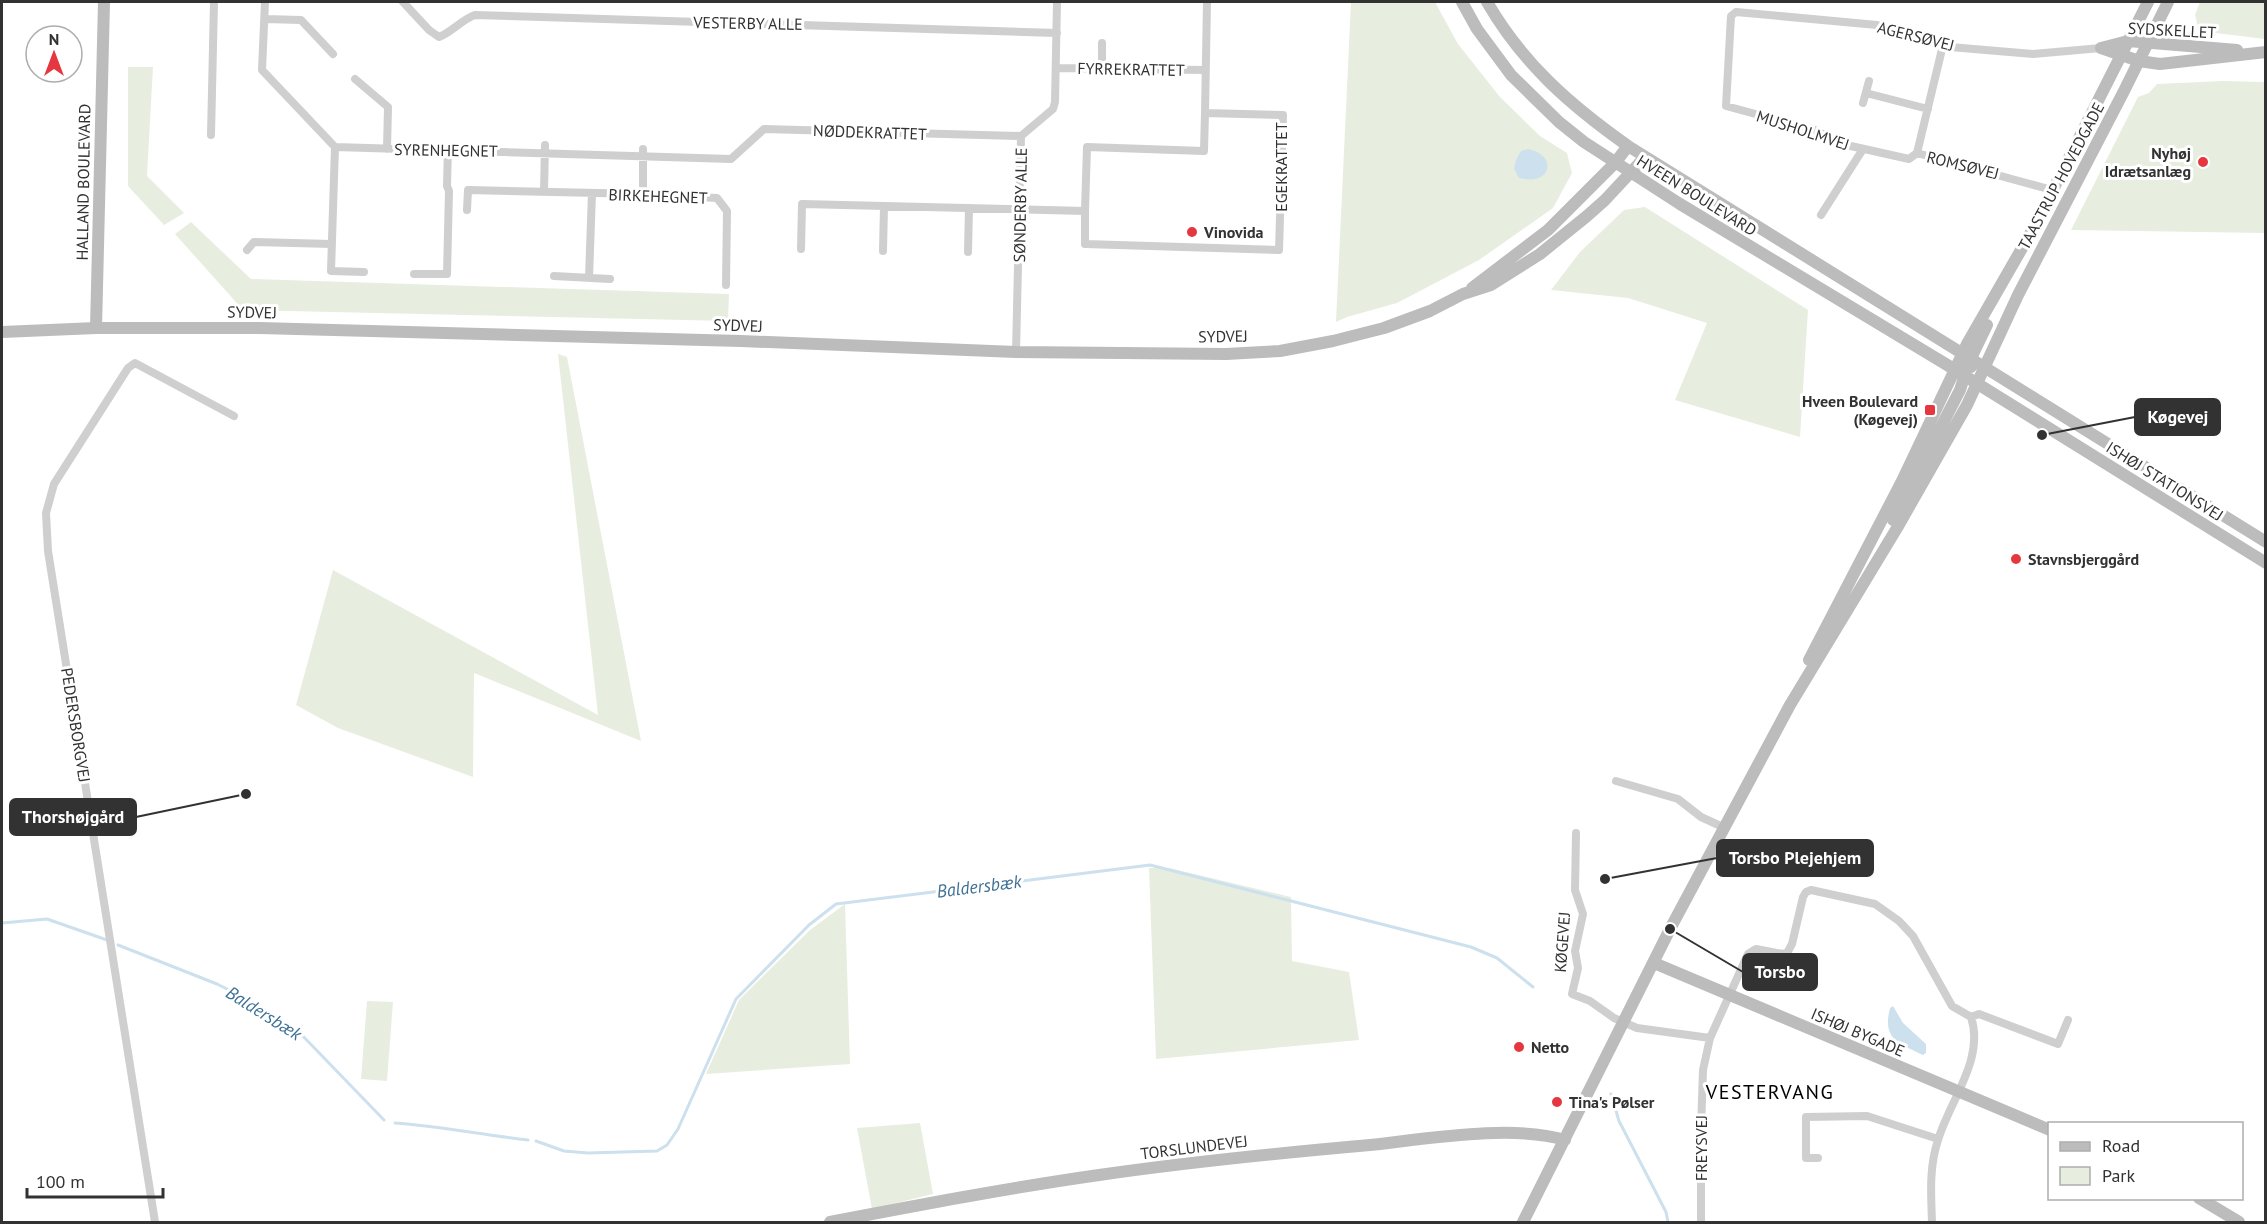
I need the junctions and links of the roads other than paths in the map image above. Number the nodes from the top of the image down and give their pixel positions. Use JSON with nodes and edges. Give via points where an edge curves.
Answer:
{"nodes":[{"id":1,"x":104,"y":2,"type":"edge"},
{"id":2,"x":214,"y":2,"type":"edge"},
{"id":3,"x":265,"y":2,"type":"edge"},
{"id":4,"x":403,"y":2,"type":"edge"},
{"id":5,"x":1058,"y":2,"type":"edge"},
{"id":6,"x":1207,"y":2,"type":"edge"},
{"id":7,"x":1462,"y":2,"type":"edge"},
{"id":8,"x":1487,"y":2,"type":"edge"},
{"id":9,"x":2148,"y":2,"type":"edge"},
{"id":10,"x":2168,"y":2,"type":"edge"},
{"id":11,"x":1731,"y":16,"type":"joint"},
{"id":12,"x":265,"y":19,"type":"junction"},
{"id":13,"x":1057,"y":33,"type":"junction"},
{"id":14,"x":2128,"y":41,"type":"junction"},
{"id":15,"x":1102,"y":43,"type":"dead end"},
{"id":16,"x":2147,"y":43,"type":"junction"},
{"id":17,"x":1943,"y":45,"type":"junction"},
{"id":18,"x":2101,"y":48,"type":"junction"},
{"id":19,"x":2265,"y":52,"type":"edge"},
{"id":20,"x":333,"y":54,"type":"dead end"},
{"id":21,"x":2121,"y":55,"type":"junction"},
{"id":22,"x":2139,"y":61,"type":"junction"},
{"id":23,"x":1056,"y":68,"type":"junction"},
{"id":24,"x":1102,"y":69,"type":"junction"},
{"id":25,"x":1205,"y":70,"type":"junction"},
{"id":26,"x":355,"y":79,"type":"dead end"},
{"id":27,"x":1869,"y":81,"type":"dead end"},
{"id":28,"x":1866,"y":93,"type":"junction"},
{"id":29,"x":1863,"y":103,"type":"dead end"},
{"id":30,"x":1928,"y":109,"type":"junction"},
{"id":31,"x":1204,"y":113,"type":"junction"},
{"id":32,"x":211,"y":135,"type":"dead end"},
{"id":33,"x":1021,"y":136,"type":"junction"},
{"id":34,"x":1628,"y":146,"type":"junction"},
{"id":35,"x":335,"y":147,"type":"junction"},
{"id":36,"x":448,"y":147,"type":"junction"},
{"id":37,"x":1863,"y":148,"type":"junction"},
{"id":38,"x":387,"y":149,"type":"junction"},
{"id":39,"x":545,"y":149,"type":"junction"},
{"id":40,"x":643,"y":152,"type":"junction"},
{"id":41,"x":1917,"y":153,"type":"junction"},
{"id":42,"x":1645,"y":157,"type":"junction"},
{"id":43,"x":731,"y":159,"type":"joint"},
{"id":44,"x":1615,"y":163,"type":"junction"},
{"id":45,"x":1631,"y":174,"type":"junction"},
{"id":46,"x":2052,"y":190,"type":"junction"},
{"id":47,"x":544,"y":191,"type":"junction"},
{"id":48,"x":592,"y":193,"type":"junction"},
{"id":49,"x":643,"y":194,"type":"junction"},
{"id":50,"x":884,"y":206,"type":"junction"},
{"id":51,"x":969,"y":208,"type":"junction"},
{"id":52,"x":467,"y":210,"type":"dead end"},
{"id":53,"x":1020,"y":210,"type":"junction"},
{"id":54,"x":1086,"y":211,"type":"junction"},
{"id":55,"x":1821,"y":215,"type":"dead end"},
{"id":56,"x":332,"y":244,"type":"junction"},
{"id":57,"x":801,"y":249,"type":"dead end"},
{"id":58,"x":247,"y":250,"type":"dead end"},
{"id":59,"x":883,"y":251,"type":"dead end"},
{"id":60,"x":968,"y":252,"type":"dead end"},
{"id":61,"x":364,"y":272,"type":"dead end"},
{"id":62,"x":414,"y":274,"type":"dead end"},
{"id":63,"x":554,"y":276,"type":"dead end"},
{"id":64,"x":589,"y":278,"type":"junction"},
{"id":65,"x":610,"y":279,"type":"dead end"},
{"id":66,"x":726,"y":285,"type":"dead end"},
{"id":67,"x":1463,"y":294,"type":"junction"},
{"id":68,"x":96,"y":328,"type":"junction"},
{"id":69,"x":2,"y":332,"type":"edge"},
{"id":70,"x":1016,"y":352,"type":"junction"},
{"id":71,"x":1967,"y":356,"type":"junction"},
{"id":72,"x":1985,"y":367,"type":"junction"},
{"id":73,"x":1960,"y":374,"type":"junction"},
{"id":74,"x":1977,"y":384,"type":"junction"},
{"id":75,"x":234,"y":416,"type":"dead end"},
{"id":76,"x":2265,"y":542,"type":"edge"},
{"id":77,"x":2265,"y":563,"type":"edge"},
{"id":78,"x":1875,"y":564,"type":"junction"},
{"id":79,"x":1790,"y":705,"type":"junction"},
{"id":80,"x":1616,"y":781,"type":"dead end"},
{"id":81,"x":1725,"y":828,"type":"junction"},
{"id":82,"x":1576,"y":833,"type":"dead end"},
{"id":83,"x":1654,"y":963,"type":"junction"},
{"id":84,"x":1730,"y":996,"type":"junction"},
{"id":85,"x":1971,"y":1017,"type":"junction"},
{"id":86,"x":2068,"y":1020,"type":"dead end"},
{"id":87,"x":1625,"y":1023,"type":"junction"},
{"id":88,"x":1710,"y":1038,"type":"junction"},
{"id":89,"x":1958,"y":1091,"type":"junction"},
{"id":90,"x":2048,"y":1130,"type":"edge"},
{"id":91,"x":1938,"y":1139,"type":"junction"},
{"id":92,"x":1565,"y":1140,"type":"junction"},
{"id":93,"x":1818,"y":1158,"type":"dead end"},
{"id":94,"x":2202,"y":1200,"type":"edge"},
{"id":95,"x":155,"y":1222,"type":"edge"},
{"id":96,"x":830,"y":1222,"type":"edge"},
{"id":97,"x":1523,"y":1222,"type":"edge"},
{"id":98,"x":1701,"y":1222,"type":"edge"},
{"id":99,"x":1932,"y":1222,"type":"edge"},
{"id":100,"x":2239,"y":1222,"type":"edge"}],
"edges":[{"from":1,"to":68,"type":"street","name":"HALLAND BOULEVARD"},
{"from":2,"to":32,"type":"street"},
{"from":3,"to":12,"type":"street"},
{"from":4,"to":13,"type":"street","name":"VESTERBY ALLE","via":[[439,37],[475,15]]},
{"from":5,"to":13,"type":"street","name":"SØNDERBY ALLE"},
{"from":6,"to":25,"type":"street","name":"FYRREKRATTET"},
{"from":7,"to":44,"type":"street","name":"HVEEN BOULEVARD","via":[[1498,59],[1532,98]]},
{"from":8,"to":34,"type":"street","name":"HVEEN BOULEVARD","via":[[1514,43],[1548,82],[1573,106]]},
{"from":9,"to":14,"type":"street","name":"TAASTRUP HOVEDGADE"},
{"from":10,"to":16,"type":"street","name":"TAASTRUP HOVEDGADE"},
{"from":11,"to":17,"type":"street","name":"AGERSØVEJ","via":[[1736,12],[1877,25]]},
{"from":11,"to":37,"type":"street","name":"MUSHOLMVEJ","via":[[1726,106],[1815,130],[1842,144]]},
{"from":12,"to":20,"type":"street","via":[[301,20]]},
{"from":12,"to":35,"type":"street","via":[[262,69]]},
{"from":13,"to":23,"type":"street","name":"SØNDERBY ALLE"},
{"from":14,"to":16,"type":"street","name":"SYDSKELLET"},
{"from":14,"to":18,"type":"street","name":"SYDSKELLET"},
{"from":14,"to":21,"type":"street","name":"TAASTRUP HOVEDGADE"},
{"from":15,"to":24,"type":"street"},
{"from":16,"to":19,"type":"street","name":"SYDSKELLET"},
{"from":16,"to":22,"type":"street","name":"TAASTRUP HOVEDGADE"},
{"from":17,"to":18,"type":"street","name":"AGERSØVEJ","via":[[2033,54]]},
{"from":17,"to":30,"type":"street","name":"ROMSØVEJ"},
{"from":18,"to":21,"type":"street","name":"SYDSKELLET"},
{"from":19,"to":22,"type":"street","name":"SYDSKELLET","via":[[2160,64]]},
{"from":21,"to":22,"type":"street","name":"SYDSKELLET"},
{"from":21,"to":46,"type":"street","name":"TAASTRUP HOVEDGADE"},
{"from":22,"to":72,"type":"street","name":"TAASTRUP HOVEDGADE"},
{"from":23,"to":24,"type":"street","name":"FYRREKRATTET"},
{"from":23,"to":33,"type":"street","name":"SØNDERBY ALLE","via":[[1053,108]]},
{"from":24,"to":25,"type":"street","name":"FYRREKRATTET"},
{"from":25,"to":31,"type":"street","name":"FYRREKRATTET"},
{"from":26,"to":38,"type":"street","via":[[388,106]]},
{"from":27,"to":28,"type":"street"},
{"from":28,"to":29,"type":"street"},
{"from":28,"to":30,"type":"street"},
{"from":30,"to":41,"type":"street","name":"ROMSØVEJ"},
{"from":31,"to":54,"type":"street","name":"EGEKRATTET","via":[[1203,151],[1087,147]]},
{"from":31,"to":54,"type":"street","name":"EGEKRATTET","via":[[1283,116],[1280,250],[1085,244]]},
{"from":33,"to":43,"type":"street","name":"NØDDEKRATTET","via":[[764,129]]},
{"from":33,"to":53,"type":"street","name":"SØNDERBY ALLE"},
{"from":34,"to":42,"type":"street","name":"HVEEN BOULEVARD"},
{"from":34,"to":44,"type":"street","name":"SYDVEJ"},
{"from":35,"to":38,"type":"street","name":"SYRENHEGNET"},
{"from":35,"to":56,"type":"street"},
{"from":36,"to":38,"type":"street","name":"SYRENHEGNET"},
{"from":36,"to":39,"type":"street","name":"SYRENHEGNET"},
{"from":36,"to":62,"type":"street","via":[[447,274]]},
{"from":37,"to":41,"type":"street","name":"MUSHOLMVEJ","via":[[1909,159]]},
{"from":37,"to":55,"type":"street","name":"MUSHOLMVEJ"},
{"from":39,"to":40,"type":"street","name":"SYRENHEGNET"},
{"from":39,"to":47,"type":"street"},
{"from":40,"to":43,"type":"street","name":"SYRENHEGNET"},
{"from":40,"to":49,"type":"street"},
{"from":41,"to":46,"type":"street","name":"ROMSØVEJ"},
{"from":42,"to":45,"type":"street","name":"SYDVEJ"},
{"from":42,"to":71,"type":"street","name":"HVEEN BOULEVARD"},
{"from":44,"to":45,"type":"street","name":"HVEEN BOULEVARD"},
{"from":44,"to":67,"type":"street","name":"SYDVEJ","via":[[1548,230]]},
{"from":45,"to":67,"type":"street","name":"SYDVEJ","via":[[1540,254],[1491,285]]},
{"from":45,"to":73,"type":"street","name":"HVEEN BOULEVARD"},
{"from":46,"to":71,"type":"street","name":"TAASTRUP HOVEDGADE"},
{"from":47,"to":48,"type":"street","name":"BIRKEHEGNET"},
{"from":47,"to":52,"type":"street","name":"BIRKEHEGNET","via":[[468,190]]},
{"from":48,"to":49,"type":"street","name":"BIRKEHEGNET"},
{"from":48,"to":64,"type":"street"},
{"from":49,"to":66,"type":"street","name":"BIRKEHEGNET","via":[[717,198],[727,211]]},
{"from":50,"to":51,"type":"street"},
{"from":50,"to":57,"type":"street","via":[[802,204]]},
{"from":50,"to":59,"type":"street"},
{"from":51,"to":53,"type":"street"},
{"from":51,"to":60,"type":"street"},
{"from":53,"to":54,"type":"street"},
{"from":53,"to":70,"type":"street","name":"SØNDERBY ALLE"},
{"from":56,"to":58,"type":"street","via":[[254,243]]},
{"from":56,"to":61,"type":"street","via":[[331,271]]},
{"from":63,"to":64,"type":"street"},
{"from":64,"to":65,"type":"street"},
{"from":67,"to":70,"type":"street","name":"SYDVEJ","via":[[1384,328],[1281,351]]},
{"from":68,"to":69,"type":"street","name":"SYDVEJ"},
{"from":68,"to":70,"type":"street","name":"SYDVEJ","via":[[282,329]]},
{"from":71,"to":72,"type":"street","name":"ISHØJ STATIONSVEJ"},
{"from":71,"to":73,"type":"street"},
{"from":71,"to":74,"type":"street"},
{"from":72,"to":74,"type":"street"},
{"from":72,"to":76,"type":"street","name":"ISHØJ STATIONSVEJ"},
{"from":73,"to":74,"type":"street","name":"ISHØJ STATIONSVEJ"},
{"from":73,"to":78,"type":"street"},
{"from":73,"to":79,"type":"street","via":[[1807,663]]},
{"from":74,"to":77,"type":"street","name":"ISHØJ STATIONSVEJ"},
{"from":74,"to":78,"type":"street"},
{"from":75,"to":95,"type":"street","name":"PEDERSBORGVEJ","via":[[135,363],[128,368],[54,484],[46,513],[48,551]]},
{"from":78,"to":79,"type":"street"},
{"from":79,"to":81,"type":"street"},
{"from":80,"to":81,"type":"street","via":[[1678,800]]},
{"from":81,"to":83,"type":"street"},
{"from":82,"to":87,"type":"street","name":"KØGEVEJ","via":[[1575,890],[1583,914],[1572,994],[1590,1000]]},
{"from":83,"to":84,"type":"street","name":"ISHØJ BYGADE"},
{"from":83,"to":87,"type":"street"},
{"from":84,"to":85,"type":"street","name":"FREYSVEJ","via":[[1748,954],[1764,949],[1787,953],[1803,897],[1811,890],[1875,904],[1899,921],[1913,936],[1952,1006]]},
{"from":84,"to":88,"type":"street","name":"FREYSVEJ"},
{"from":84,"to":89,"type":"street","name":"ISHØJ BYGADE"},
{"from":85,"to":86,"type":"street","via":[[1978,1014],[2058,1044]]},
{"from":85,"to":89,"type":"street","via":[[1972,1059]]},
{"from":87,"to":88,"type":"street","via":[[1646,1030]]},
{"from":87,"to":92,"type":"street"},
{"from":88,"to":98,"type":"street","name":"FREYSVEJ","via":[[1701,1089]]},
{"from":89,"to":90,"type":"street","name":"ISHØJ BYGADE"},
{"from":89,"to":91,"type":"street"},
{"from":91,"to":93,"type":"street","via":[[1867,1116],[1806,1117],[1806,1158]]},
{"from":91,"to":99,"type":"street","via":[[1930,1184]]},
{"from":92,"to":96,"type":"street","name":"TORSLUNDEVEJ","via":[[1548,1135],[1479,1135],[1236,1158],[1033,1185]]},
{"from":92,"to":97,"type":"street"},
{"from":94,"to":100,"type":"street"}]}
